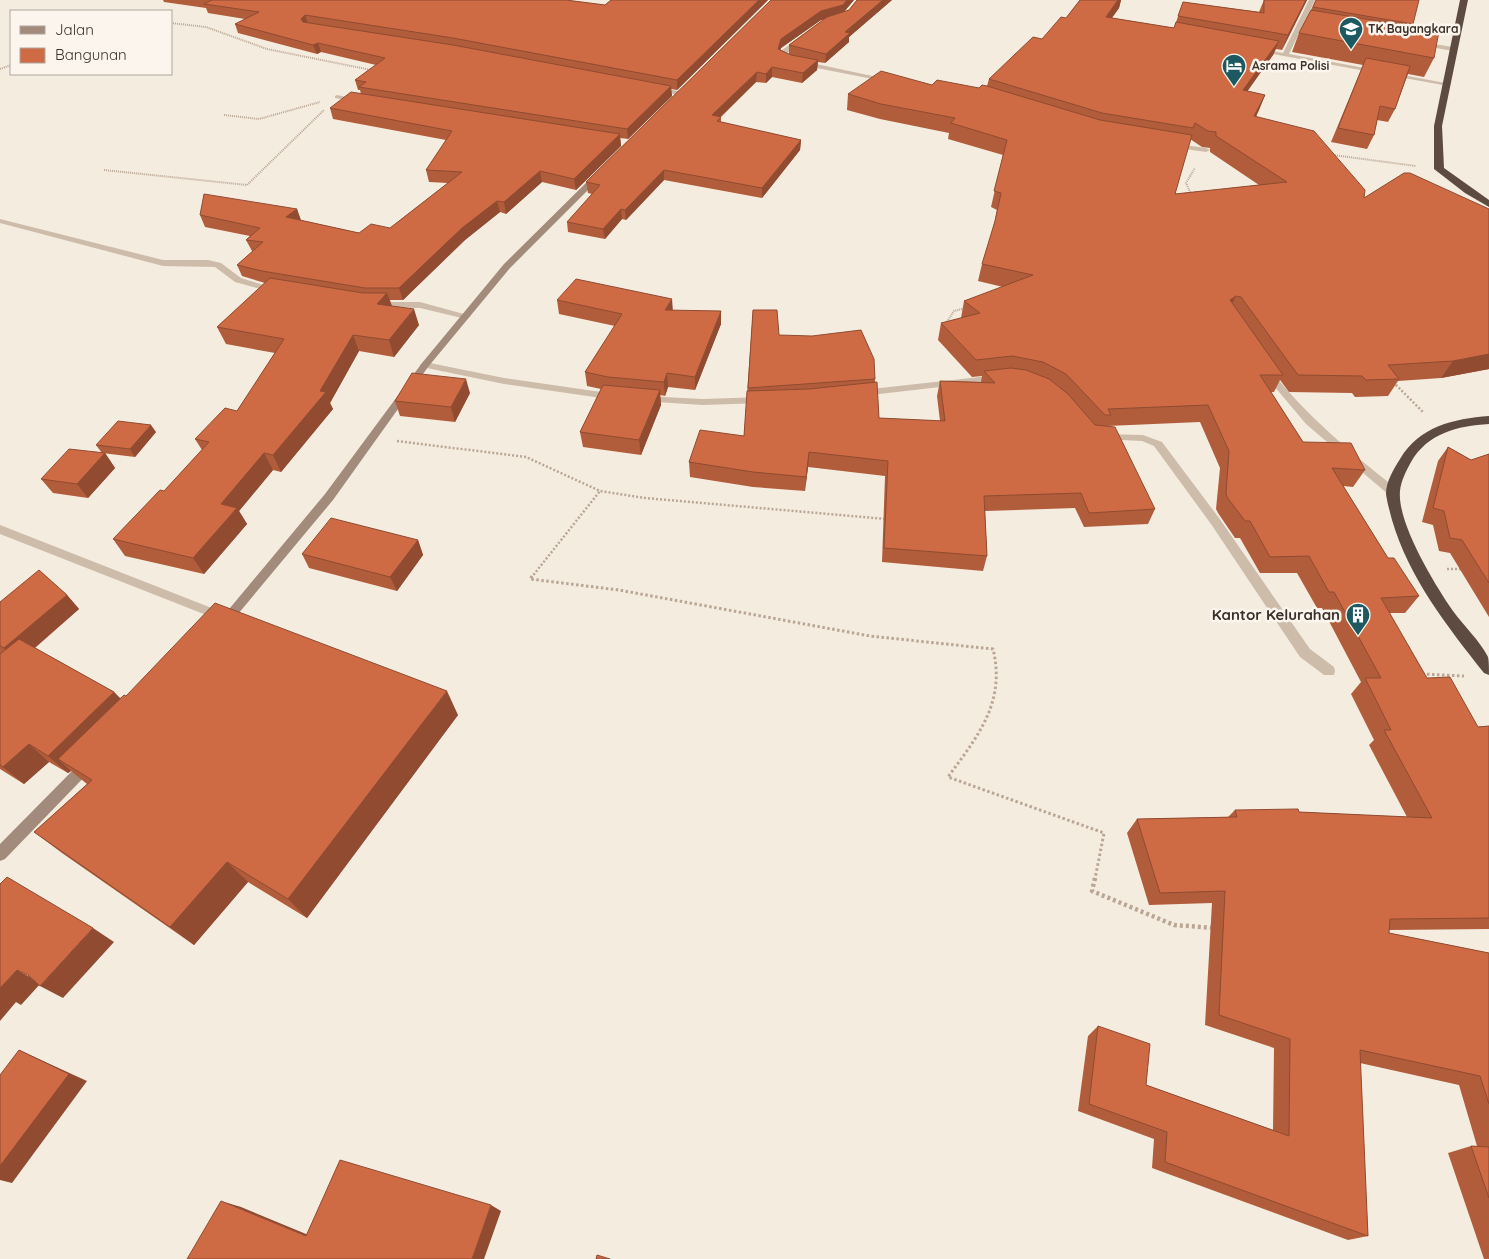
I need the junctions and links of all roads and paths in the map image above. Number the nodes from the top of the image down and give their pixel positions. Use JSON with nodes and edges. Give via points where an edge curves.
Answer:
{"nodes":[{"id":1,"x":1312,"y":0,"type":"edge"},
{"id":2,"x":1464,"y":0,"type":"edge"},
{"id":3,"x":172,"y":23,"type":"edge"},
{"id":4,"x":1301,"y":24,"type":"junction"},
{"id":5,"x":1310,"y":25,"type":"edge"},
{"id":6,"x":808,"y":34,"type":"edge"},
{"id":7,"x":1417,"y":43,"type":"edge"},
{"id":8,"x":1246,"y":48,"type":"edge"},
{"id":9,"x":1453,"y":49,"type":"junction"},
{"id":10,"x":1284,"y":55,"type":"junction"},
{"id":11,"x":892,"y":81,"type":"edge"},
{"id":12,"x":1448,"y":84,"type":"junction"},
{"id":13,"x":642,"y":87,"type":"edge"},
{"id":14,"x":679,"y":94,"type":"edge"},
{"id":15,"x":337,"y":97,"type":"junction"},
{"id":16,"x":366,"y":101,"type":"edge"},
{"id":17,"x":224,"y":115,"type":"dead end"},
{"id":18,"x":1168,"y":144,"type":"edge"},
{"id":19,"x":1206,"y":150,"type":"joint"},
{"id":20,"x":1326,"y":154,"type":"edge"},
{"id":21,"x":605,"y":169,"type":"edge"},
{"id":22,"x":1439,"y":169,"type":"junction"},
{"id":23,"x":104,"y":170,"type":"dead end"},
{"id":24,"x":1194,"y":200,"type":"edge"},
{"id":25,"x":1489,"y":204,"type":"edge"},
{"id":26,"x":0,"y":222,"type":"edge"},
{"id":27,"x":284,"y":292,"type":"edge"},
{"id":28,"x":362,"y":304,"type":"edge"},
{"id":29,"x":967,"y":308,"type":"edge"},
{"id":30,"x":466,"y":316,"type":"junction"},
{"id":31,"x":944,"y":327,"type":"edge"},
{"id":32,"x":1261,"y":363,"type":"edge"},
{"id":33,"x":425,"y":365,"type":"junction"},
{"id":34,"x":1008,"y":376,"type":"edge"},
{"id":35,"x":1390,"y":379,"type":"edge"},
{"id":36,"x":846,"y":395,"type":"edge"},
{"id":37,"x":769,"y":400,"type":"edge"},
{"id":38,"x":1489,"y":420,"type":"edge"},
{"id":39,"x":1438,"y":428,"type":"junction"},
{"id":40,"x":1095,"y":436,"type":"edge"},
{"id":41,"x":372,"y":437,"type":"junction"},
{"id":42,"x":600,"y":491,"type":"junction"},
{"id":43,"x":1393,"y":492,"type":"junction"},
{"id":44,"x":887,"y":520,"type":"edge"},
{"id":45,"x":0,"y":529,"type":"edge"},
{"id":46,"x":1418,"y":567,"type":"junction"},
{"id":47,"x":1471,"y":570,"type":"edge"},
{"id":48,"x":228,"y":619,"type":"junction"},
{"id":49,"x":216,"y":632,"type":"edge"},
{"id":50,"x":1489,"y":669,"type":"edge"},
{"id":51,"x":1329,"y":671,"type":"dead end"},
{"id":52,"x":1419,"y":674,"type":"edge"},
{"id":53,"x":1469,"y":676,"type":"dead end"},
{"id":54,"x":98,"y":754,"type":"edge"},
{"id":55,"x":0,"y":854,"type":"edge"},
{"id":56,"x":1221,"y":928,"type":"edge"}],
"edges":[{"from":1,"to":4,"type":"street"},
{"from":2,"to":9,"type":"highway"},
{"from":3,"to":15,"type":"path","via":[[206,27],[267,50],[372,69]]},
{"from":4,"to":5,"type":"street"},
{"from":4,"to":10,"type":"street"},
{"from":6,"to":11,"type":"street","via":[[781,56],[790,61]]},
{"from":7,"to":9,"type":"street"},
{"from":8,"to":10,"type":"street"},
{"from":9,"to":12,"type":"highway"},
{"from":10,"to":12,"type":"street"},
{"from":12,"to":22,"type":"highway","via":[[1438,126]]},
{"from":13,"to":14,"type":"street"},
{"from":15,"to":16,"type":"street"},
{"from":15,"to":17,"type":"path","via":[[258,119]]},
{"from":15,"to":23,"type":"path","via":[[247,185]]},
{"from":18,"to":19,"type":"street"},
{"from":19,"to":24,"type":"path","via":[[1186,183]]},
{"from":20,"to":22,"type":"path"},
{"from":21,"to":30,"type":"main road","via":[[507,266]]},
{"from":22,"to":25,"type":"highway"},
{"from":26,"to":27,"type":"street","via":[[162,263],[213,264],[238,280]]},
{"from":28,"to":30,"type":"street","via":[[420,305]]},
{"from":29,"to":31,"type":"path","via":[[954,311]]},
{"from":30,"to":33,"type":"main road"},
{"from":32,"to":43,"type":"street","via":[[1297,410]]},
{"from":33,"to":37,"type":"street","via":[[504,381],[632,398],[703,402]]},
{"from":33,"to":41,"type":"main road"},
{"from":34,"to":36,"type":"street"},
{"from":35,"to":39,"type":"path"},
{"from":38,"to":39,"type":"highway"},
{"from":39,"to":43,"type":"highway","via":[[1416,446],[1402,465]]},
{"from":40,"to":51,"type":"street","via":[[1142,438],[1158,444],[1215,520],[1296,640],[1306,653]]},
{"from":41,"to":42,"type":"path","via":[[526,457]]},
{"from":41,"to":48,"type":"main road","via":[[329,497]]},
{"from":42,"to":44,"type":"path","via":[[644,498]]},
{"from":42,"to":56,"type":"path","via":[[530,580],[618,590],[870,636],[993,649],[999,665],[994,703],[979,736],[948,776],[1104,833],[1092,892],[1174,925]]},
{"from":43,"to":46,"type":"highway","via":[[1402,535]]},
{"from":45,"to":48,"type":"street"},
{"from":46,"to":47,"type":"path"},
{"from":46,"to":50,"type":"highway"},
{"from":48,"to":49,"type":"main road"},
{"from":52,"to":53,"type":"path"},
{"from":54,"to":55,"type":"main road"}]}
